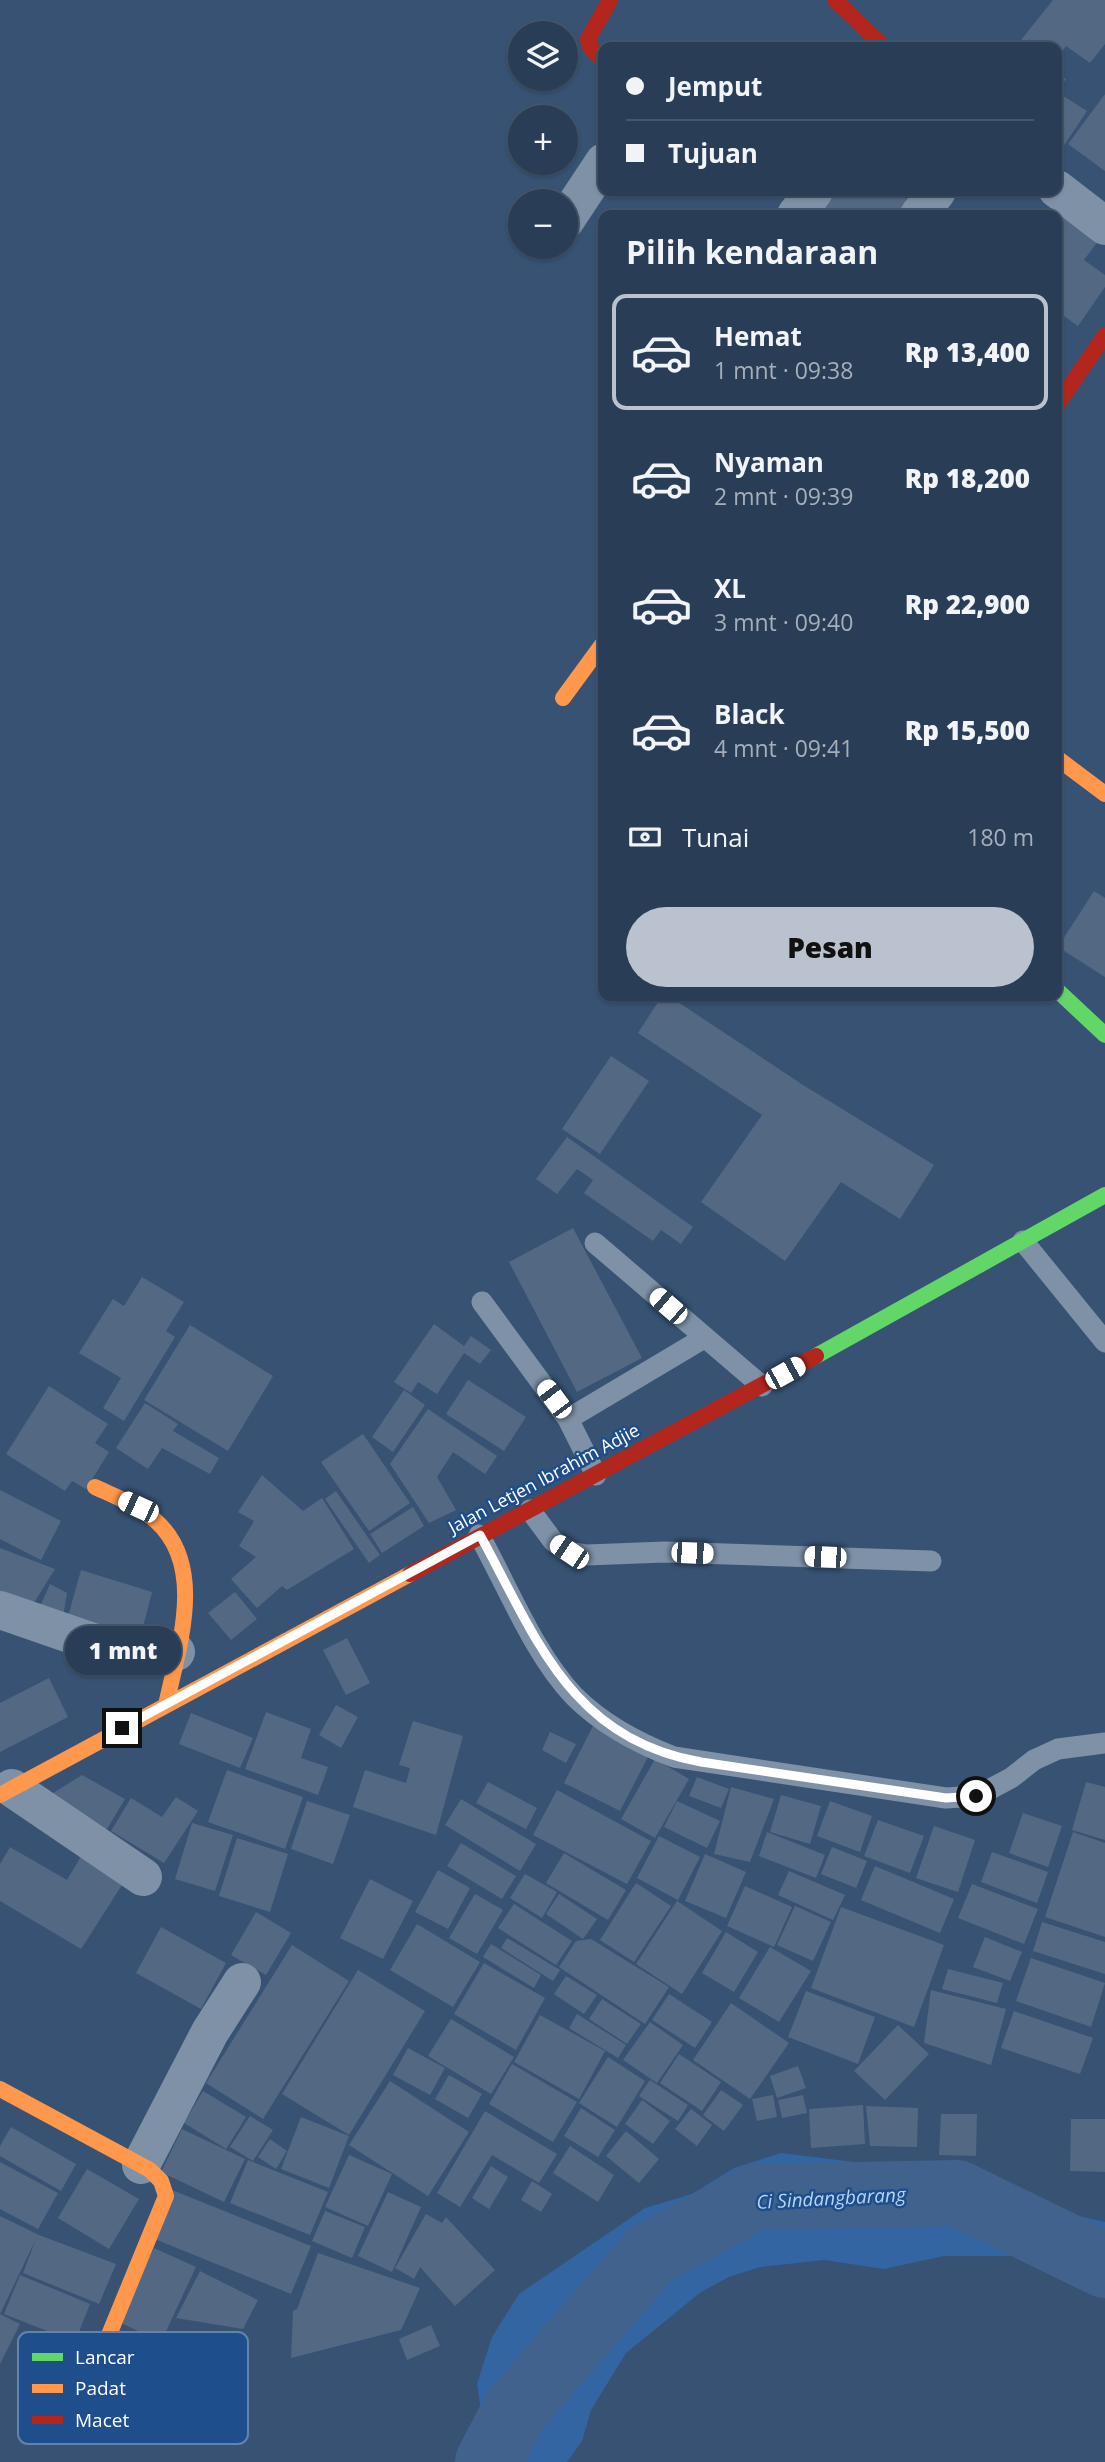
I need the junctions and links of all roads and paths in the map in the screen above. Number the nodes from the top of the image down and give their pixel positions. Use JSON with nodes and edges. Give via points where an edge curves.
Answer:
{"nodes":[{"id":1,"x":610,"y":0,"type":"edge"},
{"id":2,"x":835,"y":0,"type":"edge"},
{"id":3,"x":879,"y":42,"type":"edge"},
{"id":4,"x":598,"y":55,"type":"edge"},
{"id":5,"x":598,"y":171,"type":"edge"},
{"id":6,"x":1062,"y":192,"type":"edge"},
{"id":7,"x":578,"y":201,"type":"edge"},
{"id":8,"x":1100,"y":212,"type":"edge"},
{"id":9,"x":1105,"y":335,"type":"edge"},
{"id":10,"x":1062,"y":398,"type":"edge"},
{"id":11,"x":598,"y":650,"type":"edge"},
{"id":12,"x":563,"y":698,"type":"dead end"},
{"id":13,"x":1062,"y":762,"type":"edge"},
{"id":14,"x":1105,"y":794,"type":"edge"},
{"id":15,"x":1062,"y":995,"type":"edge"},
{"id":16,"x":1105,"y":1035,"type":"edge"},
{"id":17,"x":1105,"y":1195,"type":"edge"},
{"id":18,"x":1023,"y":1241,"type":"junction"},
{"id":19,"x":595,"y":1243,"type":"dead end"},
{"id":20,"x":482,"y":1302,"type":"dead end"},
{"id":21,"x":705,"y":1338,"type":"junction"},
{"id":22,"x":1105,"y":1342,"type":"edge"},
{"id":23,"x":762,"y":1386,"type":"junction"},
{"id":24,"x":568,"y":1419,"type":"junction"},
{"id":25,"x":596,"y":1475,"type":"junction"},
{"id":26,"x":95,"y":1487,"type":"dead end"},
{"id":27,"x":530,"y":1510,"type":"junction"},
{"id":28,"x":480,"y":1535,"type":"junction"},
{"id":29,"x":931,"y":1561,"type":"dead end"},
{"id":30,"x":0,"y":1610,"type":"edge"},
{"id":31,"x":176,"y":1652,"type":"junction"},
{"id":32,"x":166,"y":1704,"type":"junction"},
{"id":33,"x":1105,"y":1743,"type":"edge"},
{"id":34,"x":6,"y":1791,"type":"edge"},
{"id":35,"x":143,"y":1877,"type":"dead end"},
{"id":36,"x":242,"y":1982,"type":"dead end"},
{"id":37,"x":0,"y":2089,"type":"edge"},
{"id":38,"x":141,"y":2165,"type":"junction"},
{"id":39,"x":110,"y":2332,"type":"edge"}],
"edges":[{"from":1,"to":4,"type":"main road","via":[[588,40]]},
{"from":2,"to":3,"type":"main road"},
{"from":5,"to":7,"type":"street"},
{"from":6,"to":8,"type":"street"},
{"from":9,"to":10,"type":"main road"},
{"from":11,"to":12,"type":"main road"},
{"from":13,"to":14,"type":"main road"},
{"from":15,"to":16,"type":"main road"},
{"from":17,"to":18,"type":"main road","name":"Jalan Letjen Ibrahim Adjie"},
{"from":18,"to":22,"type":"lane"},
{"from":18,"to":23,"type":"main road","name":"Jalan Letjen Ibrahim Adjie"},
{"from":19,"to":21,"type":"lane"},
{"from":20,"to":24,"type":"lane"},
{"from":21,"to":23,"type":"lane"},
{"from":21,"to":24,"type":"lane"},
{"from":23,"to":25,"type":"main road","name":"Jalan Letjen Ibrahim Adjie"},
{"from":24,"to":25,"type":"lane"},
{"from":25,"to":27,"type":"main road","name":"Jalan Letjen Ibrahim Adjie"},
{"from":26,"to":31,"type":"main road","via":[[158,1521],[180,1549],[185,1565]]},
{"from":27,"to":28,"type":"main road","name":"Jalan Letjen Ibrahim Adjie"},
{"from":27,"to":29,"type":"lane","via":[[554,1541],[569,1552],[587,1555],[665,1552]]},
{"from":28,"to":32,"type":"main road","name":"Jalan Letjen Ibrahim Adjie"},
{"from":28,"to":33,"type":"lane","via":[[534,1638],[572,1694],[617,1729],[674,1757],[946,1798],[976,1796],[1059,1749]]},
{"from":30,"to":31,"type":"street","via":[[116,1650]]},
{"from":31,"to":32,"type":"main road"},
{"from":32,"to":34,"type":"main road","name":"Jalan Letjen Ibrahim Adjie"},
{"from":34,"to":35,"type":"street"},
{"from":36,"to":38,"type":"street","via":[[210,2032]]},
{"from":37,"to":38,"type":"main road"},
{"from":38,"to":39,"type":"main road","via":[[161,2179],[166,2196]]}]}
